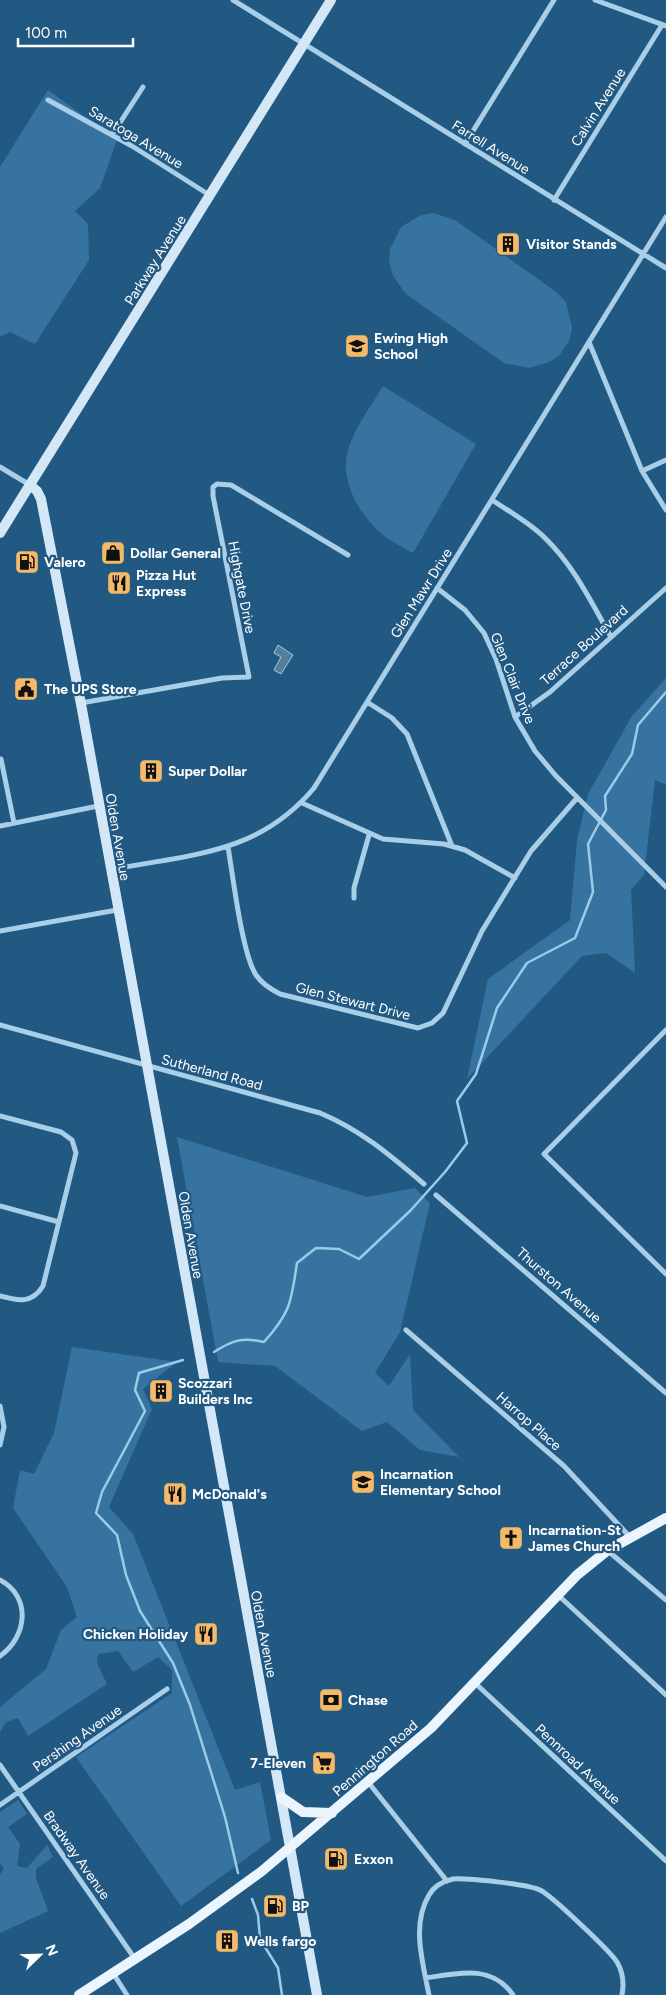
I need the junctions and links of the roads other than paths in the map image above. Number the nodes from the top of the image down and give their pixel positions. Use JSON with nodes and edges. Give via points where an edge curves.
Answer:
{"nodes":[{"id":1,"x":233,"y":0,"type":"edge"},
{"id":2,"x":331,"y":0,"type":"edge"},
{"id":3,"x":554,"y":0,"type":"edge"},
{"id":4,"x":595,"y":0,"type":"edge"},
{"id":5,"x":664,"y":26,"type":"edge"},
{"id":6,"x":304,"y":44,"type":"junction"},
{"id":7,"x":142,"y":87,"type":"dead end"},
{"id":8,"x":48,"y":100,"type":"dead end"},
{"id":9,"x":112,"y":135,"type":"junction"},
{"id":10,"x":465,"y":144,"type":"junction"},
{"id":11,"x":211,"y":196,"type":"junction"},
{"id":12,"x":554,"y":200,"type":"junction"},
{"id":13,"x":666,"y":218,"type":"edge"},
{"id":14,"x":643,"y":254,"type":"junction"},
{"id":15,"x":666,"y":268,"type":"edge"},
{"id":16,"x":589,"y":342,"type":"junction"},
{"id":17,"x":666,"y":460,"type":"edge"},
{"id":18,"x":0,"y":466,"type":"edge"},
{"id":19,"x":642,"y":471,"type":"junction"},
{"id":20,"x":30,"y":485,"type":"junction"},
{"id":21,"x":492,"y":500,"type":"junction"},
{"id":22,"x":666,"y":510,"type":"edge"},
{"id":23,"x":0,"y":533,"type":"edge"},
{"id":24,"x":348,"y":556,"type":"dead end"},
{"id":25,"x":437,"y":588,"type":"junction"},
{"id":26,"x":666,"y":588,"type":"edge"},
{"id":27,"x":611,"y":637,"type":"junction"},
{"id":28,"x":367,"y":702,"type":"junction"},
{"id":29,"x":80,"y":704,"type":"junction"},
{"id":30,"x":515,"y":717,"type":"junction"},
{"id":31,"x":1,"y":760,"type":"dead end"},
{"id":32,"x":577,"y":798,"type":"junction"},
{"id":33,"x":302,"y":803,"type":"junction"},
{"id":34,"x":98,"y":806,"type":"junction"},
{"id":35,"x":14,"y":823,"type":"junction"},
{"id":36,"x":0,"y":826,"type":"edge"},
{"id":37,"x":369,"y":834,"type":"junction"},
{"id":38,"x":452,"y":846,"type":"junction"},
{"id":39,"x":228,"y":847,"type":"junction"},
{"id":40,"x":110,"y":870,"type":"junction"},
{"id":41,"x":515,"y":878,"type":"junction"},
{"id":42,"x":666,"y":887,"type":"edge"},
{"id":43,"x":354,"y":898,"type":"dead end"},
{"id":44,"x":117,"y":910,"type":"junction"},
{"id":45,"x":0,"y":931,"type":"edge"},
{"id":46,"x":0,"y":1025,"type":"edge"},
{"id":47,"x":666,"y":1030,"type":"edge"},
{"id":48,"x":146,"y":1065,"type":"junction"},
{"id":49,"x":0,"y":1116,"type":"edge"},
{"id":50,"x":424,"y":1184,"type":"dead end"},
{"id":51,"x":436,"y":1194,"type":"dead end"},
{"id":52,"x":0,"y":1206,"type":"edge"},
{"id":53,"x":59,"y":1222,"type":"junction"},
{"id":54,"x":666,"y":1274,"type":"edge"},
{"id":55,"x":0,"y":1296,"type":"edge"},
{"id":56,"x":406,"y":1330,"type":"dead end"},
{"id":57,"x":666,"y":1393,"type":"edge"},
{"id":58,"x":0,"y":1406,"type":"edge"},
{"id":59,"x":0,"y":1445,"type":"edge"},
{"id":60,"x":666,"y":1518,"type":"edge"},
{"id":61,"x":630,"y":1537,"type":"junction"},
{"id":62,"x":608,"y":1550,"type":"junction"},
{"id":63,"x":0,"y":1580,"type":"edge"},
{"id":64,"x":557,"y":1594,"type":"junction"},
{"id":65,"x":666,"y":1600,"type":"edge"},
{"id":66,"x":0,"y":1656,"type":"edge"},
{"id":67,"x":474,"y":1682,"type":"junction"},
{"id":68,"x":168,"y":1689,"type":"dead end"},
{"id":69,"x":666,"y":1695,"type":"edge"},
{"id":70,"x":0,"y":1765,"type":"edge"},
{"id":71,"x":368,"y":1782,"type":"junction"},
{"id":72,"x":19,"y":1792,"type":"junction"},
{"id":73,"x":281,"y":1797,"type":"junction"},
{"id":74,"x":0,"y":1805,"type":"edge"},
{"id":75,"x":332,"y":1813,"type":"junction"},
{"id":76,"x":290,"y":1848,"type":"junction"},
{"id":77,"x":666,"y":1862,"type":"edge"},
{"id":78,"x":447,"y":1881,"type":"junction"},
{"id":79,"x":135,"y":1959,"type":"junction"},
{"id":80,"x":113,"y":1973,"type":"junction"},
{"id":81,"x":426,"y":1978,"type":"junction"},
{"id":82,"x":79,"y":1995,"type":"edge"},
{"id":83,"x":128,"y":1995,"type":"edge"},
{"id":84,"x":317,"y":1995,"type":"edge"},
{"id":85,"x":429,"y":1995,"type":"edge"},
{"id":86,"x":513,"y":1995,"type":"edge"},
{"id":87,"x":622,"y":1995,"type":"edge"}],
"edges":[{"from":1,"to":6,"type":"street","name":"Farrell Avenue"},
{"from":2,"to":6,"type":"main road","name":"Parkway Avenue"},
{"from":3,"to":10,"type":"street"},
{"from":4,"to":5,"type":"street"},
{"from":5,"to":12,"type":"street","name":"Calvin Avenue"},
{"from":6,"to":10,"type":"street","name":"Farrell Avenue"},
{"from":6,"to":11,"type":"main road","name":"Parkway Avenue"},
{"from":7,"to":9,"type":"street"},
{"from":8,"to":9,"type":"street","name":"Saratoga Avenue"},
{"from":9,"to":11,"type":"street","name":"Saratoga Avenue"},
{"from":10,"to":12,"type":"street","name":"Farrell Avenue"},
{"from":11,"to":20,"type":"main road","name":"Parkway Avenue"},
{"from":12,"to":14,"type":"street","name":"Farrell Avenue"},
{"from":13,"to":14,"type":"street","name":"Glen Mawr Drive"},
{"from":14,"to":15,"type":"street","name":"Farrell Avenue"},
{"from":14,"to":16,"type":"street","name":"Glen Mawr Drive"},
{"from":16,"to":19,"type":"street"},
{"from":16,"to":21,"type":"street","name":"Glen Mawr Drive"},
{"from":17,"to":19,"type":"street"},
{"from":18,"to":20,"type":"street"},
{"from":19,"to":22,"type":"street"},
{"from":20,"to":23,"type":"main road","name":"Parkway Avenue"},
{"from":20,"to":29,"type":"main road","name":"Olden Avenue","via":[[42,499]]},
{"from":21,"to":25,"type":"street","name":"Glen Mawr Drive"},
{"from":21,"to":27,"type":"street","via":[[532,526],[557,550],[577,577]]},
{"from":24,"to":29,"type":"street","name":"Highgate Drive","via":[[231,485],[218,484],[213,487],[212,496],[249,677],[222,678]]},
{"from":25,"to":28,"type":"street","name":"Glen Mawr Drive"},
{"from":25,"to":30,"type":"street","name":"Glen Clair Drive","via":[[465,610],[484,633]]},
{"from":26,"to":27,"type":"street","name":"Terrace Boulevard"},
{"from":27,"to":30,"type":"street","name":"Terrace Boulevard","via":[[550,692]]},
{"from":28,"to":33,"type":"street","name":"Glen Mawr Drive"},
{"from":28,"to":38,"type":"street","via":[[392,718],[407,734]]},
{"from":29,"to":34,"type":"main road","name":"Olden Avenue"},
{"from":30,"to":32,"type":"street","name":"Glen Clair Drive","via":[[535,751]]},
{"from":31,"to":35,"type":"street"},
{"from":32,"to":41,"type":"street","name":"Glen Stewart Drive","via":[[541,838]]},
{"from":32,"to":42,"type":"street","name":"Glen Clair Drive"},
{"from":33,"to":37,"type":"street"},
{"from":33,"to":39,"type":"street","name":"Glen Mawr Drive","via":[[273,827]]},
{"from":34,"to":35,"type":"street"},
{"from":34,"to":40,"type":"main road","name":"Olden Avenue"},
{"from":35,"to":36,"type":"street"},
{"from":37,"to":38,"type":"street","via":[[398,842]]},
{"from":37,"to":43,"type":"street"},
{"from":38,"to":41,"type":"street","via":[[480,857]]},
{"from":39,"to":40,"type":"street","name":"Glen Mawr Drive"},
{"from":39,"to":41,"type":"street","name":"Glen Stewart Drive","via":[[248,957],[263,984],[280,994],[410,1028],[426,1027],[443,1013],[467,960]]},
{"from":40,"to":44,"type":"main road","name":"Olden Avenue"},
{"from":44,"to":45,"type":"street"},
{"from":44,"to":48,"type":"main road","name":"Olden Avenue"},
{"from":46,"to":48,"type":"street","name":"Sutherland Road"},
{"from":47,"to":54,"type":"street","via":[[544,1154]]},
{"from":48,"to":50,"type":"street","name":"Sutherland Road","via":[[320,1113],[356,1129]]},
{"from":48,"to":73,"type":"main road","name":"Olden Avenue"},
{"from":49,"to":53,"type":"street","via":[[61,1132],[72,1140],[76,1160]]},
{"from":51,"to":57,"type":"street","name":"Thurston Avenue"},
{"from":52,"to":53,"type":"street"},
{"from":53,"to":55,"type":"street","via":[[39,1292],[28,1300],[20,1301]]},
{"from":56,"to":61,"type":"street","name":"Harrop Place","via":[[564,1466]]},
{"from":58,"to":59,"type":"street","via":[[4,1428]]},
{"from":60,"to":61,"type":"main road","name":"Pennington Road"},
{"from":61,"to":62,"type":"main road","name":"Pennington Road"},
{"from":62,"to":64,"type":"main road","name":"Pennington Road"},
{"from":62,"to":65,"type":"street"},
{"from":63,"to":66,"type":"street","via":[[9,1586],[22,1610],[22,1626],[15,1642]]},
{"from":64,"to":67,"type":"main road","name":"Pennington Road"},
{"from":64,"to":69,"type":"street"},
{"from":67,"to":71,"type":"main road","name":"Pennington Road","via":[[431,1728]]},
{"from":67,"to":77,"type":"street","name":"Pennroad Avenue"},
{"from":68,"to":72,"type":"street","name":"Pershing Avenue"},
{"from":70,"to":72,"type":"street","name":"Bradway Avenue"},
{"from":71,"to":75,"type":"main road","name":"Pennington Road"},
{"from":71,"to":78,"type":"street"},
{"from":72,"to":74,"type":"street","name":"Pershing Avenue"},
{"from":72,"to":79,"type":"street","name":"Bradway Avenue"},
{"from":73,"to":75,"type":"main road","via":[[302,1812]]},
{"from":73,"to":76,"type":"main road","name":"Olden Avenue"},
{"from":75,"to":76,"type":"main road","name":"Pennington Road"},
{"from":76,"to":79,"type":"main road","name":"Pennington Road","via":[[226,1898]]},
{"from":76,"to":84,"type":"main road","name":"Olden Avenue"},
{"from":78,"to":81,"type":"street","via":[[429,1893],[421,1916],[420,1943]]},
{"from":78,"to":87,"type":"street","via":[[532,1886],[546,1893],[611,1954],[621,1971]]},
{"from":79,"to":80,"type":"main road","name":"Pennington Road"},
{"from":80,"to":82,"type":"main road","name":"Pennington Road"},
{"from":80,"to":83,"type":"street"},
{"from":81,"to":85,"type":"street"},
{"from":81,"to":86,"type":"street","via":[[476,1972],[494,1977]]}]}
